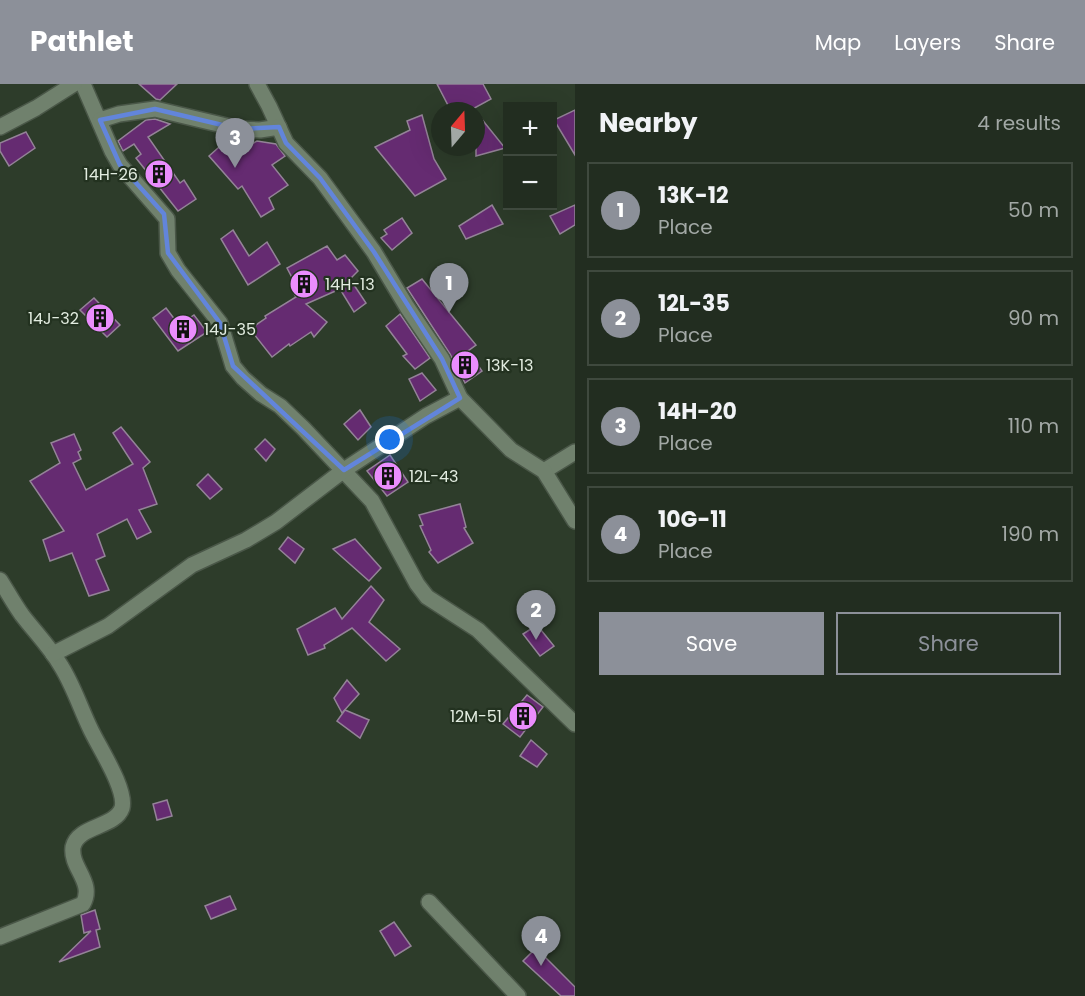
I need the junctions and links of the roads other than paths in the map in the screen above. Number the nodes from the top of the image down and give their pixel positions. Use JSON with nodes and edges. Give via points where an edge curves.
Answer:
{"nodes":[{"id":1,"x":74,"y":84,"type":"edge"},
{"id":2,"x":83,"y":84,"type":"edge"},
{"id":3,"x":257,"y":84,"type":"edge"},
{"id":4,"x":100,"y":120,"type":"junction"},
{"id":5,"x":0,"y":127,"type":"edge"},
{"id":6,"x":279,"y":127,"type":"junction"},
{"id":7,"x":460,"y":398,"type":"junction"},
{"id":8,"x":575,"y":452,"type":"edge"},
{"id":9,"x":344,"y":470,"type":"junction"},
{"id":10,"x":544,"y":471,"type":"junction"},
{"id":11,"x":575,"y":521,"type":"edge"},
{"id":12,"x":0,"y":580,"type":"edge"},
{"id":13,"x":53,"y":654,"type":"junction"},
{"id":14,"x":575,"y":724,"type":"edge"},
{"id":15,"x":429,"y":902,"type":"dead end"},
{"id":16,"x":0,"y":937,"type":"edge"},
{"id":17,"x":518,"y":996,"type":"edge"}],
"edges":[{"from":1,"to":5,"type":"street"},
{"from":2,"to":4,"type":"street"},
{"from":3,"to":6,"type":"street"},
{"from":4,"to":6,"type":"street","via":[[155,109],[239,129]]},
{"from":4,"to":9,"type":"street","via":[[120,165],[167,219],[168,254],[220,323],[234,366]]},
{"from":6,"to":7,"type":"street","via":[[286,143],[320,178],[374,252],[442,359]]},
{"from":7,"to":9,"type":"street"},
{"from":7,"to":10,"type":"street","via":[[511,450]]},
{"from":8,"to":10,"type":"street"},
{"from":9,"to":13,"type":"street","via":[[276,522],[192,565],[108,627]]},
{"from":9,"to":14,"type":"street","via":[[372,501],[427,597],[478,630]]},
{"from":10,"to":11,"type":"street"},
{"from":12,"to":13,"type":"street"},
{"from":13,"to":16,"type":"street","via":[[112,769],[122,807],[113,819],[85,833],[74,847],[87,892],[83,903]]},
{"from":15,"to":17,"type":"street"}]}
